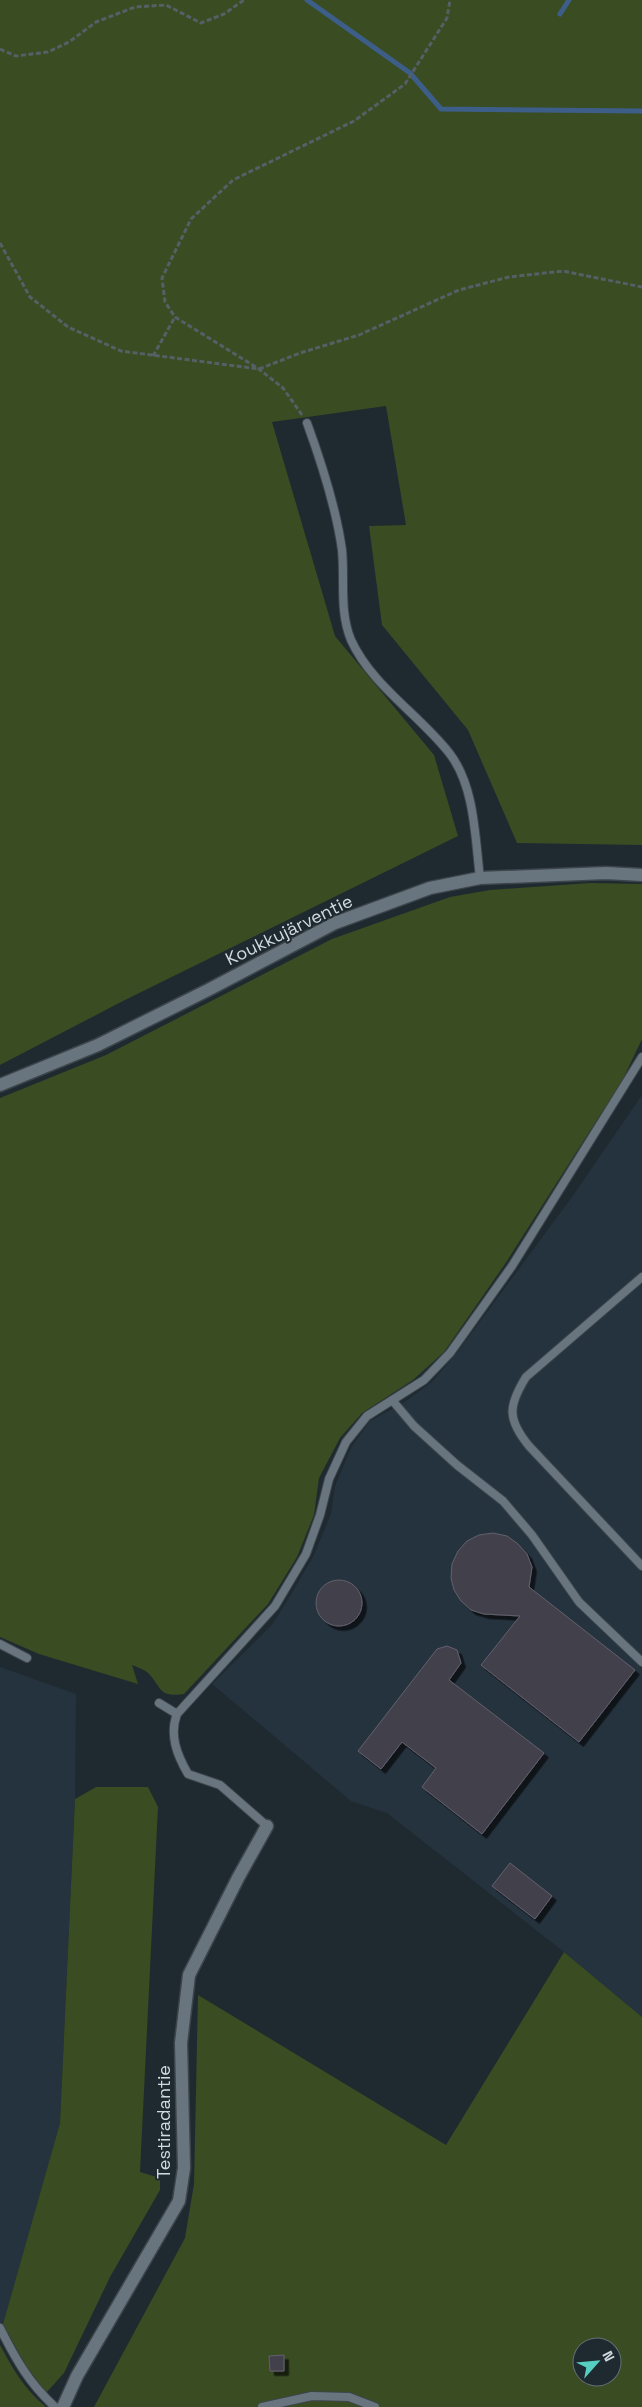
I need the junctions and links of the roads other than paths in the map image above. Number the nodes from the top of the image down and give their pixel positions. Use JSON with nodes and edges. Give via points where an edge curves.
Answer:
{"nodes":[{"id":1,"x":308,"y":423,"type":"road end"},
{"id":2,"x":642,"y":874,"type":"edge"},
{"id":3,"x":480,"y":878,"type":"junction"},
{"id":4,"x":642,"y":1057,"type":"edge"},
{"id":5,"x":0,"y":1085,"type":"edge"},
{"id":6,"x":642,"y":1278,"type":"edge"},
{"id":7,"x":392,"y":1400,"type":"junction"},
{"id":8,"x":642,"y":1566,"type":"edge"},
{"id":9,"x":0,"y":1644,"type":"edge"},
{"id":10,"x":27,"y":1658,"type":"dead end"},
{"id":11,"x":642,"y":1662,"type":"edge"},
{"id":12,"x":159,"y":1703,"type":"dead end"},
{"id":13,"x":177,"y":1714,"type":"junction"},
{"id":14,"x":267,"y":1826,"type":"joint"},
{"id":15,"x":0,"y":2328,"type":"edge"},
{"id":16,"x":55,"y":2407,"type":"edge"},
{"id":17,"x":63,"y":2407,"type":"edge"},
{"id":18,"x":262,"y":2407,"type":"edge"},
{"id":19,"x":375,"y":2407,"type":"edge"}],
"edges":[{"from":1,"to":3,"type":"lane","via":[[322,460],[342,550],[343,613],[351,640],[373,673],[450,755],[467,788]]},
{"from":2,"to":3,"type":"street","name":"Koukkujärventie"},
{"from":3,"to":5,"type":"street","name":"Koukkujärventie","via":[[430,888],[335,923],[98,1045]]},
{"from":4,"to":7,"type":"lane","via":[[512,1266],[450,1353],[424,1380]]},
{"from":6,"to":8,"type":"lane","via":[[526,1377],[515,1394],[512,1411],[514,1424],[529,1446]]},
{"from":7,"to":11,"type":"lane","via":[[414,1426],[503,1501],[532,1535],[579,1602]]},
{"from":7,"to":13,"type":"lane","via":[[367,1416],[346,1442],[329,1479],[306,1554],[275,1606]]},
{"from":9,"to":10,"type":"lane"},
{"from":12,"to":13,"type":"lane"},
{"from":13,"to":14,"type":"lane","via":[[173,1724],[177,1754],[188,1774],[220,1785]]},
{"from":14,"to":17,"type":"street","name":"Testiradantie","via":[[189,1975],[181,2044],[184,2168],[179,2201],[77,2376]]},
{"from":15,"to":16,"type":"lane","via":[[22,2370],[36,2390]]},
{"from":18,"to":19,"type":"lane","via":[[312,2396],[349,2397]]}]}
